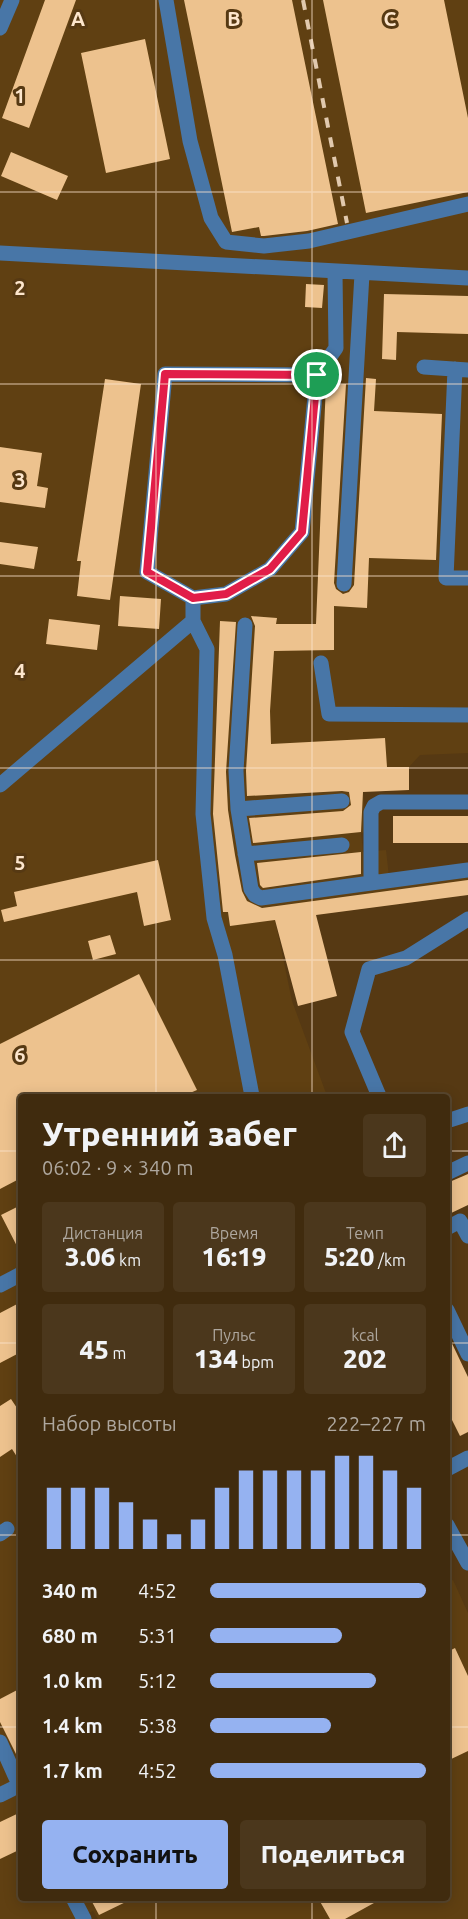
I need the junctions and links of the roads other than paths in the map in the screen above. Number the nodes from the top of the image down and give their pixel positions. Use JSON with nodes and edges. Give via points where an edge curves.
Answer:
{"nodes":[{"id":1,"x":12,"y":0,"type":"edge"},
{"id":2,"x":166,"y":0,"type":"edge"},
{"id":3,"x":0,"y":28,"type":"edge"},
{"id":4,"x":468,"y":204,"type":"edge"},
{"id":5,"x":0,"y":253,"type":"edge"},
{"id":6,"x":335,"y":273,"type":"junction"},
{"id":7,"x":362,"y":274,"type":"junction"},
{"id":8,"x":468,"y":278,"type":"edge"},
{"id":9,"x":424,"y":367,"type":"dead end"},
{"id":10,"x":461,"y":370,"type":"edge"},
{"id":11,"x":317,"y":375,"type":"junction"},
{"id":12,"x":468,"y":578,"type":"edge"},
{"id":13,"x":344,"y":584,"type":"dead end"},
{"id":14,"x":193,"y":598,"type":"junction"},
{"id":15,"x":193,"y":621,"type":"junction"},
{"id":16,"x":245,"y":625,"type":"dead end"},
{"id":17,"x":321,"y":663,"type":"dead end"},
{"id":18,"x":468,"y":715,"type":"edge"},
{"id":19,"x":0,"y":785,"type":"edge"},
{"id":20,"x":342,"y":801,"type":"dead end"},
{"id":21,"x":468,"y":802,"type":"edge"},
{"id":22,"x":238,"y":809,"type":"junction"},
{"id":23,"x":342,"y":844,"type":"dead end"},
{"id":24,"x":245,"y":855,"type":"junction"},
{"id":25,"x":468,"y":870,"type":"edge"},
{"id":26,"x":371,"y":883,"type":"junction"},
{"id":27,"x":468,"y":919,"type":"edge"},
{"id":28,"x":252,"y":1094,"type":"edge"},
{"id":29,"x":379,"y":1094,"type":"edge"},
{"id":30,"x":468,"y":1114,"type":"edge"},
{"id":31,"x":450,"y":1120,"type":"edge"},
{"id":32,"x":468,"y":1163,"type":"edge"},
{"id":33,"x":450,"y":1172,"type":"edge"},
{"id":34,"x":450,"y":1226,"type":"edge"},
{"id":35,"x":468,"y":1236,"type":"edge"},
{"id":36,"x":18,"y":1276,"type":"edge"},
{"id":37,"x":0,"y":1285,"type":"edge"},
{"id":38,"x":450,"y":1317,"type":"edge"},
{"id":39,"x":468,"y":1354,"type":"edge"},
{"id":40,"x":468,"y":1458,"type":"edge"},
{"id":41,"x":450,"y":1467,"type":"edge"},
{"id":42,"x":450,"y":1530,"type":"edge"},
{"id":43,"x":468,"y":1563,"type":"edge"},
{"id":44,"x":0,"y":1742,"type":"edge"},
{"id":45,"x":11,"y":1791,"type":"edge"},
{"id":46,"x":75,"y":1901,"type":"edge"},
{"id":47,"x":84,"y":1919,"type":"edge"}],
"edges":[{"from":1,"to":3,"type":"street"},
{"from":2,"to":4,"type":"street","via":[[190,141],[211,218],[226,242],[264,246],[309,241]]},
{"from":5,"to":6,"type":"street"},
{"from":6,"to":7,"type":"street"},
{"from":6,"to":11,"type":"street","via":[[336,348]]},
{"from":7,"to":8,"type":"street"},
{"from":7,"to":13,"type":"street"},
{"from":9,"to":10,"type":"street"},
{"from":10,"to":12,"type":"street","via":[[446,578]]},
{"from":11,"to":14,"type":"street","via":[[302,532],[270,569],[226,594]]},
{"from":11,"to":14,"type":"street","via":[[165,374],[147,572]]},
{"from":14,"to":15,"type":"street"},
{"from":15,"to":19,"type":"street"},
{"from":15,"to":28,"type":"street","via":[[207,649],[202,814],[214,918]]},
{"from":16,"to":22,"type":"street","via":[[236,771]]},
{"from":17,"to":18,"type":"street","via":[[329,714]]},
{"from":20,"to":22,"type":"street"},
{"from":21,"to":26,"type":"street","via":[[381,802],[374,806]]},
{"from":22,"to":24,"type":"street"},
{"from":23,"to":24,"type":"street"},
{"from":24,"to":26,"type":"street","via":[[251,888],[261,898]]},
{"from":25,"to":26,"type":"street"},
{"from":27,"to":29,"type":"street","via":[[406,958],[369,969],[352,1032]]},
{"from":30,"to":31,"type":"street"},
{"from":32,"to":33,"type":"street"},
{"from":34,"to":35,"type":"street","via":[[460,1221]]},
{"from":36,"to":37,"type":"street"},
{"from":38,"to":39,"type":"street"},
{"from":40,"to":41,"type":"street"},
{"from":42,"to":43,"type":"street"},
{"from":44,"to":45,"type":"street"},
{"from":46,"to":47,"type":"street"}]}
